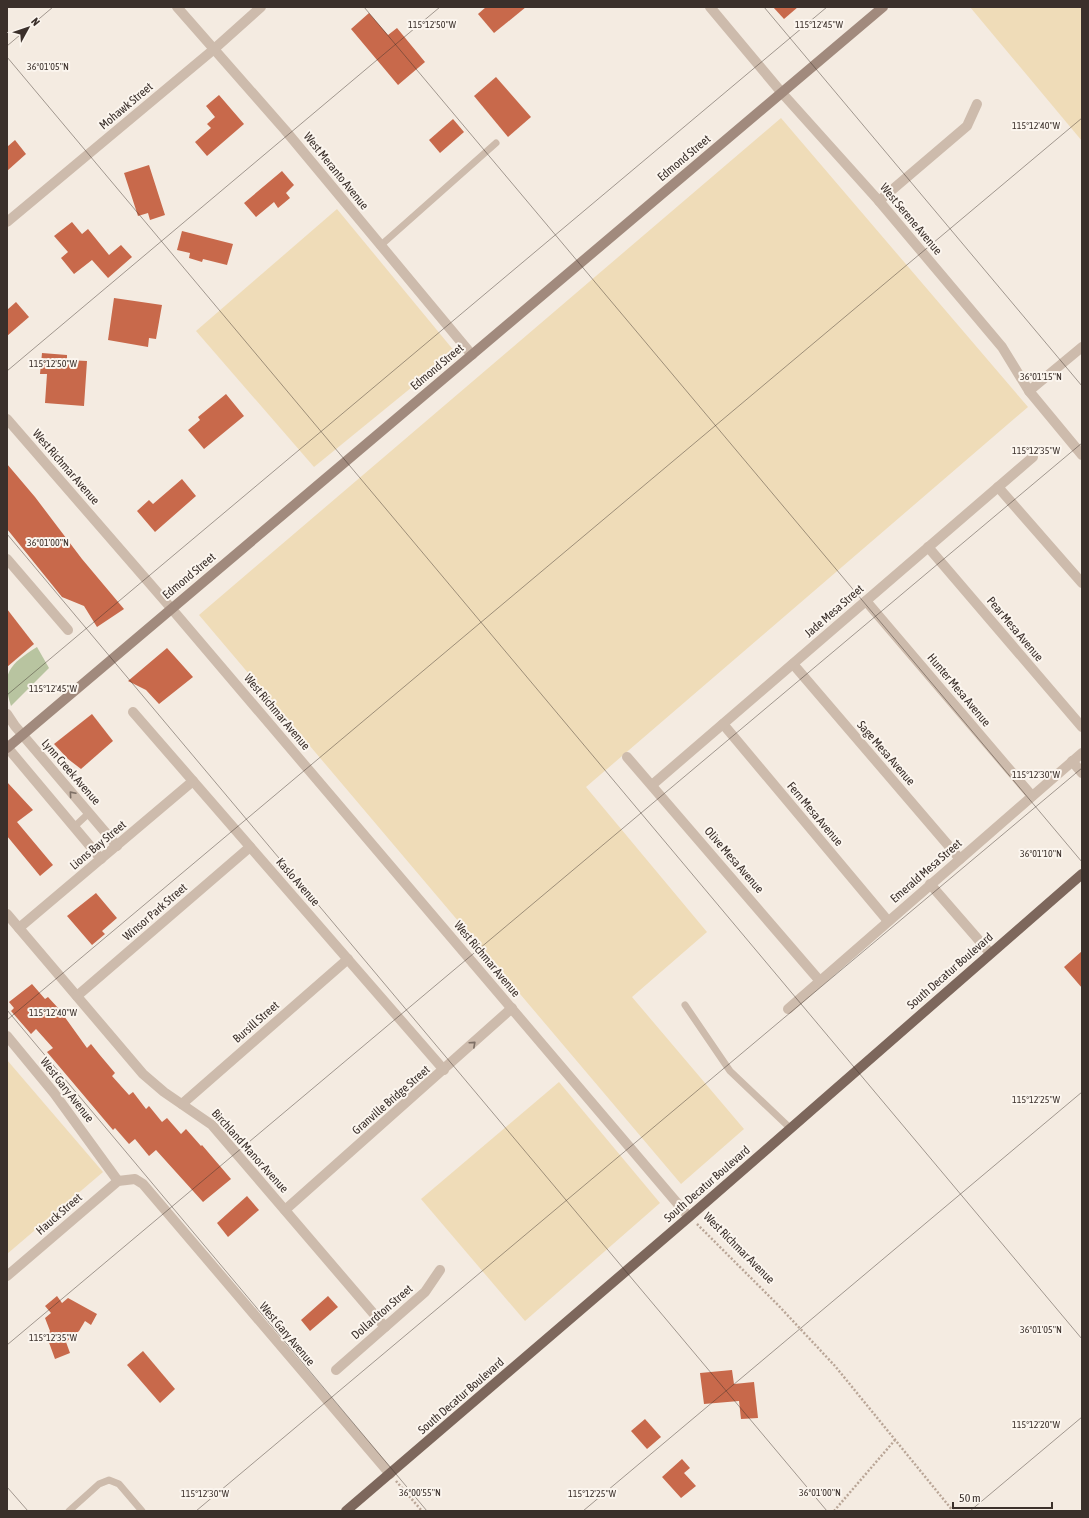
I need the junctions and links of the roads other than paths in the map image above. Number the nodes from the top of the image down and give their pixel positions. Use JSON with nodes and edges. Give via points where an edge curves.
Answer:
{"nodes":[{"id":1,"x":177,"y":7,"type":"edge"},
{"id":2,"x":261,"y":7,"type":"edge"},
{"id":3,"x":710,"y":7,"type":"edge"},
{"id":4,"x":883,"y":7,"type":"edge"},
{"id":5,"x":213,"y":50,"type":"junction"},
{"id":6,"x":782,"y":93,"type":"junction"},
{"id":7,"x":977,"y":104,"type":"dead end"},
{"id":8,"x":496,"y":143,"type":"dead end"},
{"id":9,"x":880,"y":201,"type":"junction"},
{"id":10,"x":7,"y":222,"type":"edge"},
{"id":11,"x":380,"y":246,"type":"junction"},
{"id":12,"x":1082,"y":347,"type":"edge"},
{"id":13,"x":472,"y":355,"type":"junction"},
{"id":14,"x":1028,"y":392,"type":"junction"},
{"id":15,"x":7,"y":419,"type":"edge"},
{"id":16,"x":1082,"y":455,"type":"edge"},
{"id":17,"x":1033,"y":457,"type":"dead end"},
{"id":18,"x":998,"y":487,"type":"junction"},
{"id":19,"x":928,"y":547,"type":"junction"},
{"id":20,"x":7,"y":559,"type":"edge"},
{"id":21,"x":1082,"y":583,"type":"edge"},
{"id":22,"x":866,"y":600,"type":"junction"},
{"id":23,"x":171,"y":608,"type":"junction"},
{"id":24,"x":68,"y":630,"type":"dead end"},
{"id":25,"x":793,"y":664,"type":"junction"},
{"id":26,"x":133,"y":712,"type":"dead end"},
{"id":27,"x":7,"y":714,"type":"edge"},
{"id":28,"x":722,"y":724,"type":"junction"},
{"id":29,"x":1082,"y":727,"type":"edge"},
{"id":30,"x":22,"y":735,"type":"junction"},
{"id":31,"x":7,"y":747,"type":"edge"},
{"id":32,"x":1082,"y":753,"type":"edge"},
{"id":33,"x":627,"y":757,"type":"dead end"},
{"id":34,"x":1072,"y":761,"type":"junction"},
{"id":35,"x":1082,"y":772,"type":"edge"},
{"id":36,"x":193,"y":781,"type":"junction"},
{"id":37,"x":652,"y":785,"type":"junction"},
{"id":38,"x":1032,"y":796,"type":"junction"},
{"id":39,"x":89,"y":813,"type":"junction"},
{"id":40,"x":74,"y":826,"type":"junction"},
{"id":41,"x":117,"y":846,"type":"junction"},
{"id":42,"x":250,"y":847,"type":"junction"},
{"id":43,"x":101,"y":859,"type":"junction"},
{"id":44,"x":960,"y":859,"type":"junction"},
{"id":45,"x":1082,"y":874,"type":"edge"},
{"id":46,"x":930,"y":884,"type":"junction"},
{"id":47,"x":7,"y":914,"type":"edge"},
{"id":48,"x":888,"y":920,"type":"junction"},
{"id":49,"x":19,"y":928,"type":"junction"},
{"id":50,"x":990,"y":953,"type":"junction"},
{"id":51,"x":348,"y":959,"type":"junction"},
{"id":52,"x":820,"y":980,"type":"junction"},
{"id":53,"x":77,"y":996,"type":"junction"},
{"id":54,"x":685,"y":1005,"type":"dead end"},
{"id":55,"x":512,"y":1008,"type":"junction"},
{"id":56,"x":788,"y":1009,"type":"dead end"},
{"id":57,"x":7,"y":1036,"type":"edge"},
{"id":58,"x":444,"y":1070,"type":"junction"},
{"id":59,"x":182,"y":1104,"type":"junction"},
{"id":60,"x":790,"y":1128,"type":"junction"},
{"id":61,"x":118,"y":1180,"type":"junction"},
{"id":62,"x":285,"y":1210,"type":"junction"},
{"id":63,"x":690,"y":1217,"type":"junction"},
{"id":64,"x":440,"y":1270,"type":"dead end"},
{"id":65,"x":7,"y":1276,"type":"edge"},
{"id":66,"x":385,"y":1327,"type":"junction"},
{"id":67,"x":336,"y":1370,"type":"dead end"},
{"id":68,"x":390,"y":1474,"type":"junction"},
{"id":69,"x":69,"y":1511,"type":"edge"},
{"id":70,"x":142,"y":1511,"type":"edge"},
{"id":71,"x":346,"y":1511,"type":"edge"}],
"edges":[{"from":1,"to":5,"type":"street","name":"West Meranto Avenue"},
{"from":2,"to":5,"type":"street","name":"Mohawk Street"},
{"from":3,"to":6,"type":"street","name":"West Serene Avenue"},
{"from":4,"to":6,"type":"street","name":"Edmond Street"},
{"from":5,"to":10,"type":"street","name":"Mohawk Street"},
{"from":5,"to":11,"type":"street","name":"West Meranto Avenue","via":[[285,130]]},
{"from":6,"to":9,"type":"street","name":"West Serene Avenue"},
{"from":6,"to":13,"type":"street","name":"Edmond Street"},
{"from":7,"to":9,"type":"street","via":[[967,126]]},
{"from":8,"to":11,"type":"lane"},
{"from":9,"to":14,"type":"street","name":"West Serene Avenue","via":[[1002,347]]},
{"from":11,"to":13,"type":"street","name":"West Meranto Avenue"},
{"from":12,"to":14,"type":"street"},
{"from":13,"to":23,"type":"street","name":"Edmond Street"},
{"from":14,"to":16,"type":"street","name":"West Serene Avenue"},
{"from":15,"to":23,"type":"street","name":"West Richmar Avenue"},
{"from":17,"to":18,"type":"street","name":"Jade Mesa Street"},
{"from":18,"to":19,"type":"street","name":"Jade Mesa Street"},
{"from":18,"to":21,"type":"street"},
{"from":19,"to":22,"type":"street","name":"Jade Mesa Street"},
{"from":19,"to":29,"type":"street","name":"Pear Mesa Avenue"},
{"from":20,"to":24,"type":"street"},
{"from":22,"to":25,"type":"street","name":"Jade Mesa Street"},
{"from":22,"to":38,"type":"street","name":"Hunter Mesa Avenue"},
{"from":23,"to":30,"type":"street","name":"Edmond Street"},
{"from":23,"to":55,"type":"street","name":"West Richmar Avenue"},
{"from":25,"to":28,"type":"street","name":"Jade Mesa Street"},
{"from":25,"to":44,"type":"street","name":"Sage Mesa Avenue"},
{"from":26,"to":36,"type":"street","name":"Kaslo Avenue"},
{"from":27,"to":30,"type":"street","name":"Lynn Creek Avenue"},
{"from":28,"to":37,"type":"street","name":"Jade Mesa Street"},
{"from":28,"to":48,"type":"street","name":"Fern Mesa Avenue"},
{"from":30,"to":31,"type":"street","name":"Edmond Street"},
{"from":39,"to":30,"type":"street","name":"Lynn Creek Avenue","one_way":true},
{"from":31,"to":40,"type":"street"},
{"from":32,"to":34,"type":"street","name":"Emerald Mesa Street"},
{"from":33,"to":37,"type":"street","name":"Olive Mesa Avenue"},
{"from":34,"to":35,"type":"street"},
{"from":34,"to":38,"type":"street","name":"Emerald Mesa Street"},
{"from":36,"to":41,"type":"street","name":"Lions Bay Street"},
{"from":36,"to":42,"type":"street","name":"Kaslo Avenue"},
{"from":37,"to":52,"type":"street","name":"Olive Mesa Avenue"},
{"from":38,"to":44,"type":"street","name":"Emerald Mesa Street"},
{"from":39,"to":40,"type":"lane"},
{"from":39,"to":41,"type":"street","name":"Lynn Creek Avenue"},
{"from":40,"to":43,"type":"street"},
{"from":41,"to":43,"type":"street","name":"Lions Bay Street"},
{"from":42,"to":51,"type":"street","name":"Kaslo Avenue"},
{"from":42,"to":53,"type":"street","name":"Winsor Park Street"},
{"from":43,"to":49,"type":"street","name":"Lions Bay Street"},
{"from":44,"to":46,"type":"street","name":"Emerald Mesa Street"},
{"from":45,"to":50,"type":"main road","name":"South Decatur Boulevard"},
{"from":46,"to":48,"type":"street","name":"Emerald Mesa Street"},
{"from":46,"to":50,"type":"street"},
{"from":47,"to":49,"type":"street","name":"Birchland Manor Avenue"},
{"from":48,"to":52,"type":"street","name":"Emerald Mesa Street"},
{"from":49,"to":53,"type":"street","name":"Birchland Manor Avenue"},
{"from":50,"to":60,"type":"main road","name":"South Decatur Boulevard"},
{"from":51,"to":58,"type":"street","name":"Kaslo Avenue"},
{"from":51,"to":59,"type":"street","name":"Bursill Street"},
{"from":52,"to":56,"type":"street","name":"Emerald Mesa Street"},
{"from":53,"to":59,"type":"street","name":"Birchland Manor Avenue","via":[[143,1074]]},
{"from":54,"to":60,"type":"lane","via":[[730,1071]]},
{"from":58,"to":55,"type":"street","name":"Granville Bridge Street","one_way":true},
{"from":55,"to":63,"type":"street","name":"West Richmar Avenue"},
{"from":57,"to":61,"type":"street","name":"West Gary Avenue","via":[[54,1093]]},
{"from":58,"to":62,"type":"street","name":"Granville Bridge Street"},
{"from":59,"to":62,"type":"street","name":"Birchland Manor Avenue","via":[[212,1125]]},
{"from":60,"to":63,"type":"main road","name":"South Decatur Boulevard"},
{"from":61,"to":65,"type":"street","name":"Hauck Street"},
{"from":61,"to":68,"type":"street","name":"West Gary Avenue","via":[[131,1178],[143,1184]]},
{"from":62,"to":66,"type":"street","name":"Birchland Manor Avenue"},
{"from":63,"to":68,"type":"main road","name":"South Decatur Boulevard"},
{"from":64,"to":66,"type":"street","name":"Dollardton Street","via":[[425,1292]]},
{"from":66,"to":67,"type":"street","name":"Dollardton Street"},
{"from":68,"to":71,"type":"main road","name":"South Decatur Boulevard"},
{"from":69,"to":70,"type":"lane","via":[[99,1484],[109,1480],[119,1484]]}]}
